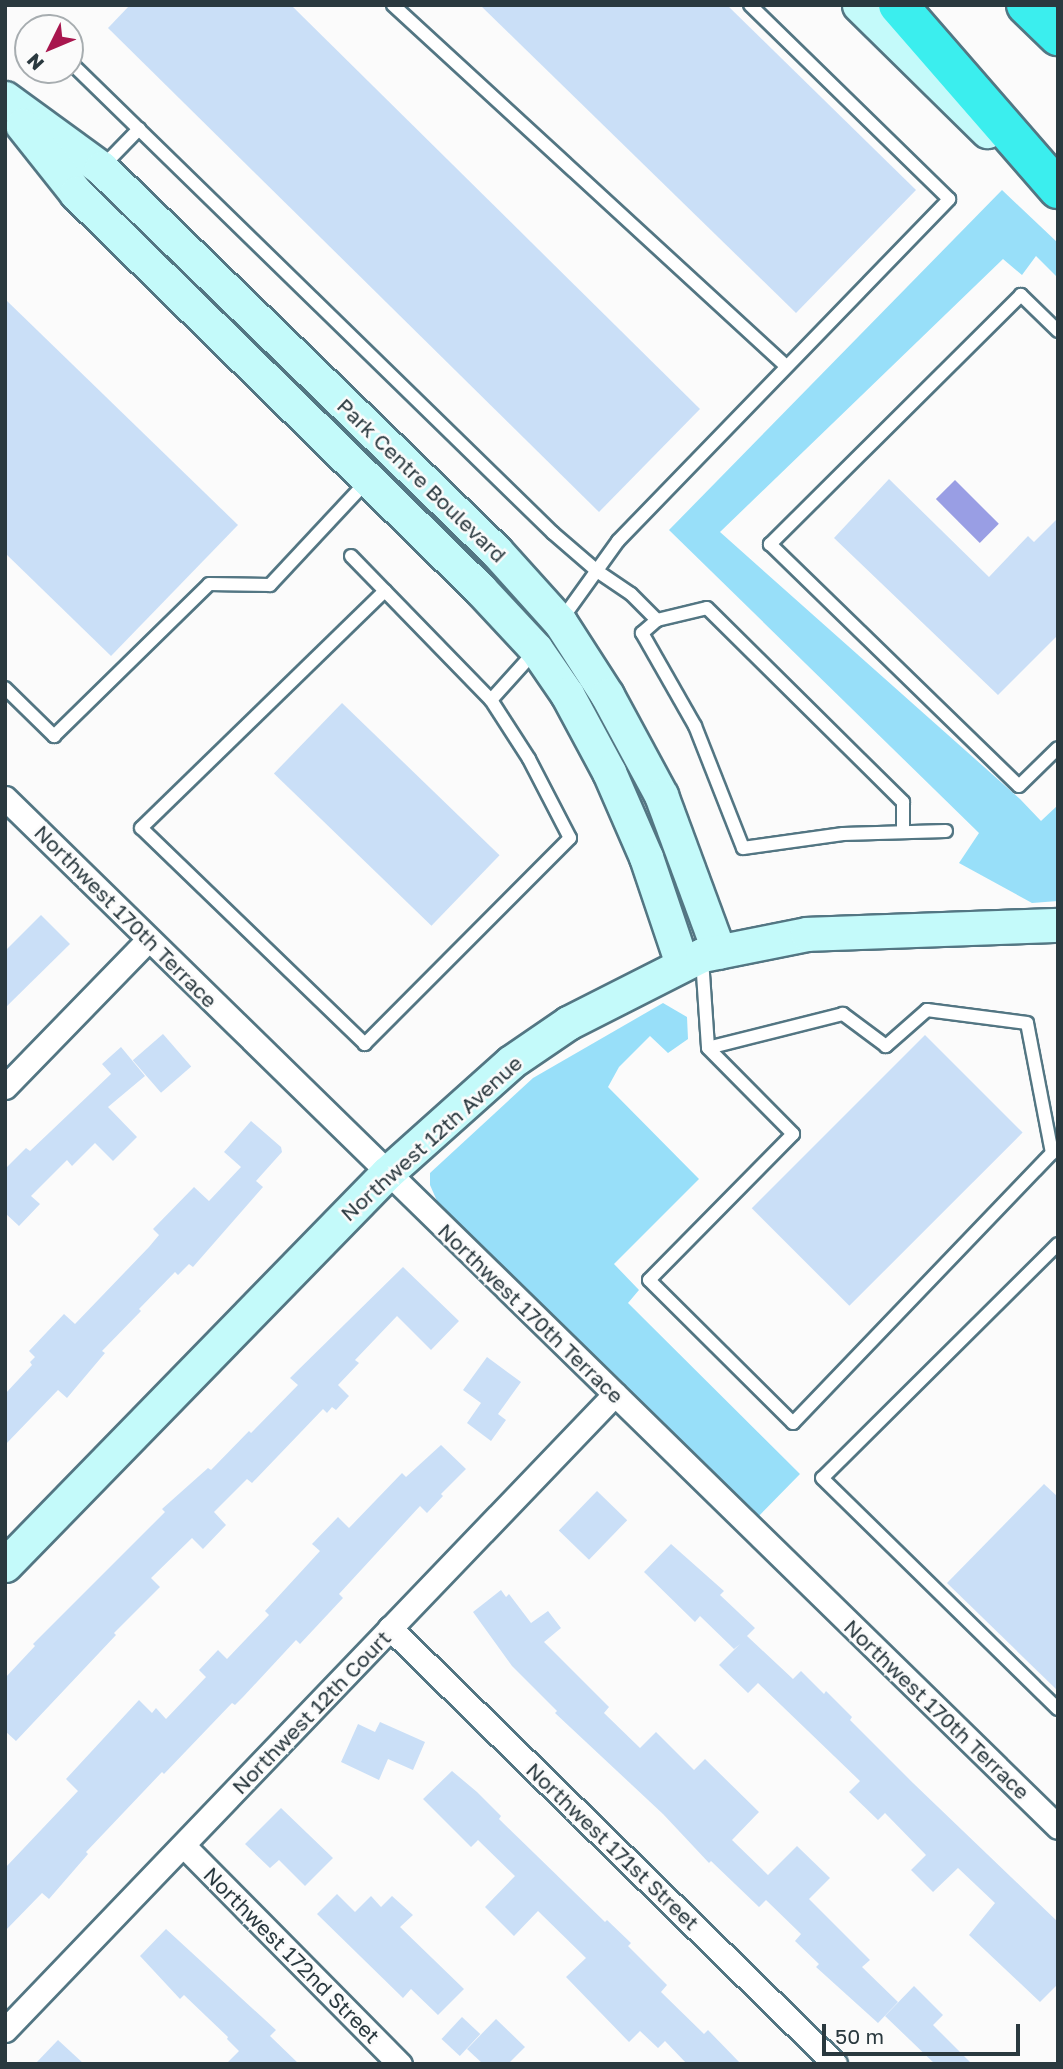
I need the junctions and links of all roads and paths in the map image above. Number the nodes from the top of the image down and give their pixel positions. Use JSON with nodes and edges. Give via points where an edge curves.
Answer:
{"nodes":[{"id":1,"x":393,"y":5,"type":"edge"},
{"id":2,"x":750,"y":5,"type":"edge"},
{"id":3,"x":859,"y":5,"type":"edge"},
{"id":4,"x":898,"y":5,"type":"edge"},
{"id":5,"x":1026,"y":5,"type":"edge"},
{"id":6,"x":1058,"y":36,"type":"edge"},
{"id":7,"x":84,"y":76,"type":"edge"},
{"id":8,"x":5,"y":98,"type":"edge"},
{"id":9,"x":5,"y":104,"type":"edge"},
{"id":10,"x":139,"y":129,"type":"junction"},
{"id":11,"x":101,"y":168,"type":"junction"},
{"id":12,"x":1058,"y":189,"type":"edge"},
{"id":13,"x":76,"y":193,"type":"junction"},
{"id":14,"x":1058,"y":201,"type":"edge"},
{"id":15,"x":1058,"y":331,"type":"edge"},
{"id":16,"x":786,"y":366,"type":"junction"},
{"id":17,"x":394,"y":453,"type":"junction"},
{"id":18,"x":369,"y":479,"type":"junction"},
{"id":19,"x":351,"y":556,"type":"dead end"},
{"id":20,"x":597,"y":571,"type":"junction"},
{"id":21,"x":385,"y":591,"type":"junction"},
{"id":22,"x":657,"y":620,"type":"junction"},
{"id":23,"x":559,"y":622,"type":"junction"},
{"id":24,"x":536,"y":649,"type":"junction"},
{"id":25,"x":5,"y":688,"type":"edge"},
{"id":26,"x":492,"y":700,"type":"junction"},
{"id":27,"x":1058,"y":748,"type":"edge"},
{"id":28,"x":5,"y":798,"type":"edge"},
{"id":29,"x":946,"y":831,"type":"dead end"},
{"id":30,"x":903,"y":832,"type":"junction"},
{"id":31,"x":1058,"y":925,"type":"edge"},
{"id":32,"x":149,"y":939,"type":"junction"},
{"id":33,"x":701,"y":957,"type":"junction"},
{"id":34,"x":708,"y":1048,"type":"junction"},
{"id":35,"x":5,"y":1087,"type":"edge"},
{"id":36,"x":387,"y":1172,"type":"junction"},
{"id":37,"x":1058,"y":1244,"type":"edge"},
{"id":38,"x":615,"y":1394,"type":"junction"},
{"id":39,"x":5,"y":1565,"type":"edge"},
{"id":40,"x":390,"y":1628,"type":"junction"},
{"id":41,"x":1058,"y":1709,"type":"edge"},
{"id":42,"x":1058,"y":1827,"type":"edge"},
{"id":43,"x":184,"y":1846,"type":"junction"},
{"id":44,"x":5,"y":2030,"type":"edge"},
{"id":45,"x":400,"y":2064,"type":"edge"},
{"id":46,"x":835,"y":2064,"type":"edge"}],
"edges":[{"from":1,"to":16,"type":"lane"},
{"from":2,"to":16,"type":"lane","via":[[949,199]]},
{"from":3,"to":14,"type":"street"},
{"from":4,"to":12,"type":"highway"},
{"from":5,"to":6,"type":"highway"},
{"from":7,"to":10,"type":"lane"},
{"from":8,"to":11,"type":"street","name":"Park Centre Boulevard"},
{"from":9,"to":13,"type":"street","name":"Park Centre Boulevard"},
{"from":10,"to":11,"type":"lane"},
{"from":10,"to":20,"type":"lane"},
{"from":11,"to":13,"type":"street"},
{"from":11,"to":17,"type":"street","name":"Park Centre Boulevard"},
{"from":13,"to":18,"type":"street","name":"Park Centre Boulevard"},
{"from":15,"to":27,"type":"lane","via":[[1021,295],[770,544],[1019,786]]},
{"from":16,"to":20,"type":"lane","via":[[618,541]]},
{"from":17,"to":18,"type":"street"},
{"from":17,"to":23,"type":"street","name":"Park Centre Boulevard","via":[[496,551]]},
{"from":18,"to":24,"type":"street","name":"Park Centre Boulevard"},
{"from":18,"to":25,"type":"lane","via":[[270,585],[209,584],[54,736]]},
{"from":19,"to":21,"type":"lane"},
{"from":20,"to":22,"type":"lane","via":[[631,594]]},
{"from":20,"to":23,"type":"lane"},
{"from":21,"to":26,"type":"lane"},
{"from":21,"to":26,"type":"lane","via":[[141,828],[365,1044],[570,838]]},
{"from":22,"to":30,"type":"lane","via":[[707,608],[902,802]]},
{"from":22,"to":30,"type":"lane","via":[[642,633],[695,726],[743,848],[843,834]]},
{"from":23,"to":24,"type":"street"},
{"from":23,"to":33,"type":"street","name":"Park Centre Boulevard","via":[[607,695],[661,795]]},
{"from":24,"to":26,"type":"lane"},
{"from":24,"to":33,"type":"street","name":"Park Centre Boulevard","via":[[567,694],[609,772],[646,857]]},
{"from":28,"to":32,"type":"street","name":"Northwest 170th Terrace"},
{"from":29,"to":30,"type":"lane"},
{"from":31,"to":33,"type":"street","name":"Northwest 12th Avenue","via":[[807,934]]},
{"from":32,"to":35,"type":"street"},
{"from":32,"to":36,"type":"street","name":"Northwest 170th Terrace"},
{"from":33,"to":34,"type":"lane"},
{"from":33,"to":36,"type":"street","name":"Northwest 12th Avenue","via":[[568,1023],[510,1062]]},
{"from":34,"to":34,"type":"lane","via":[[793,1134],[649,1280],[793,1423],[1052,1153],[1027,1023],[927,1010],[886,1046],[843,1014]]},
{"from":36,"to":38,"type":"street","name":"Northwest 170th Terrace"},
{"from":36,"to":39,"type":"street","name":"Northwest 12th Avenue"},
{"from":37,"to":41,"type":"lane","via":[[822,1478]]},
{"from":38,"to":40,"type":"street","name":"Northwest 12th Court"},
{"from":38,"to":42,"type":"street","name":"Northwest 170th Terrace"},
{"from":40,"to":43,"type":"street","name":"Northwest 12th Court"},
{"from":40,"to":46,"type":"street","name":"Northwest 171st Street"},
{"from":43,"to":44,"type":"street","name":"Northwest 12th Court"},
{"from":43,"to":45,"type":"street","name":"Northwest 172nd Street"}]}
